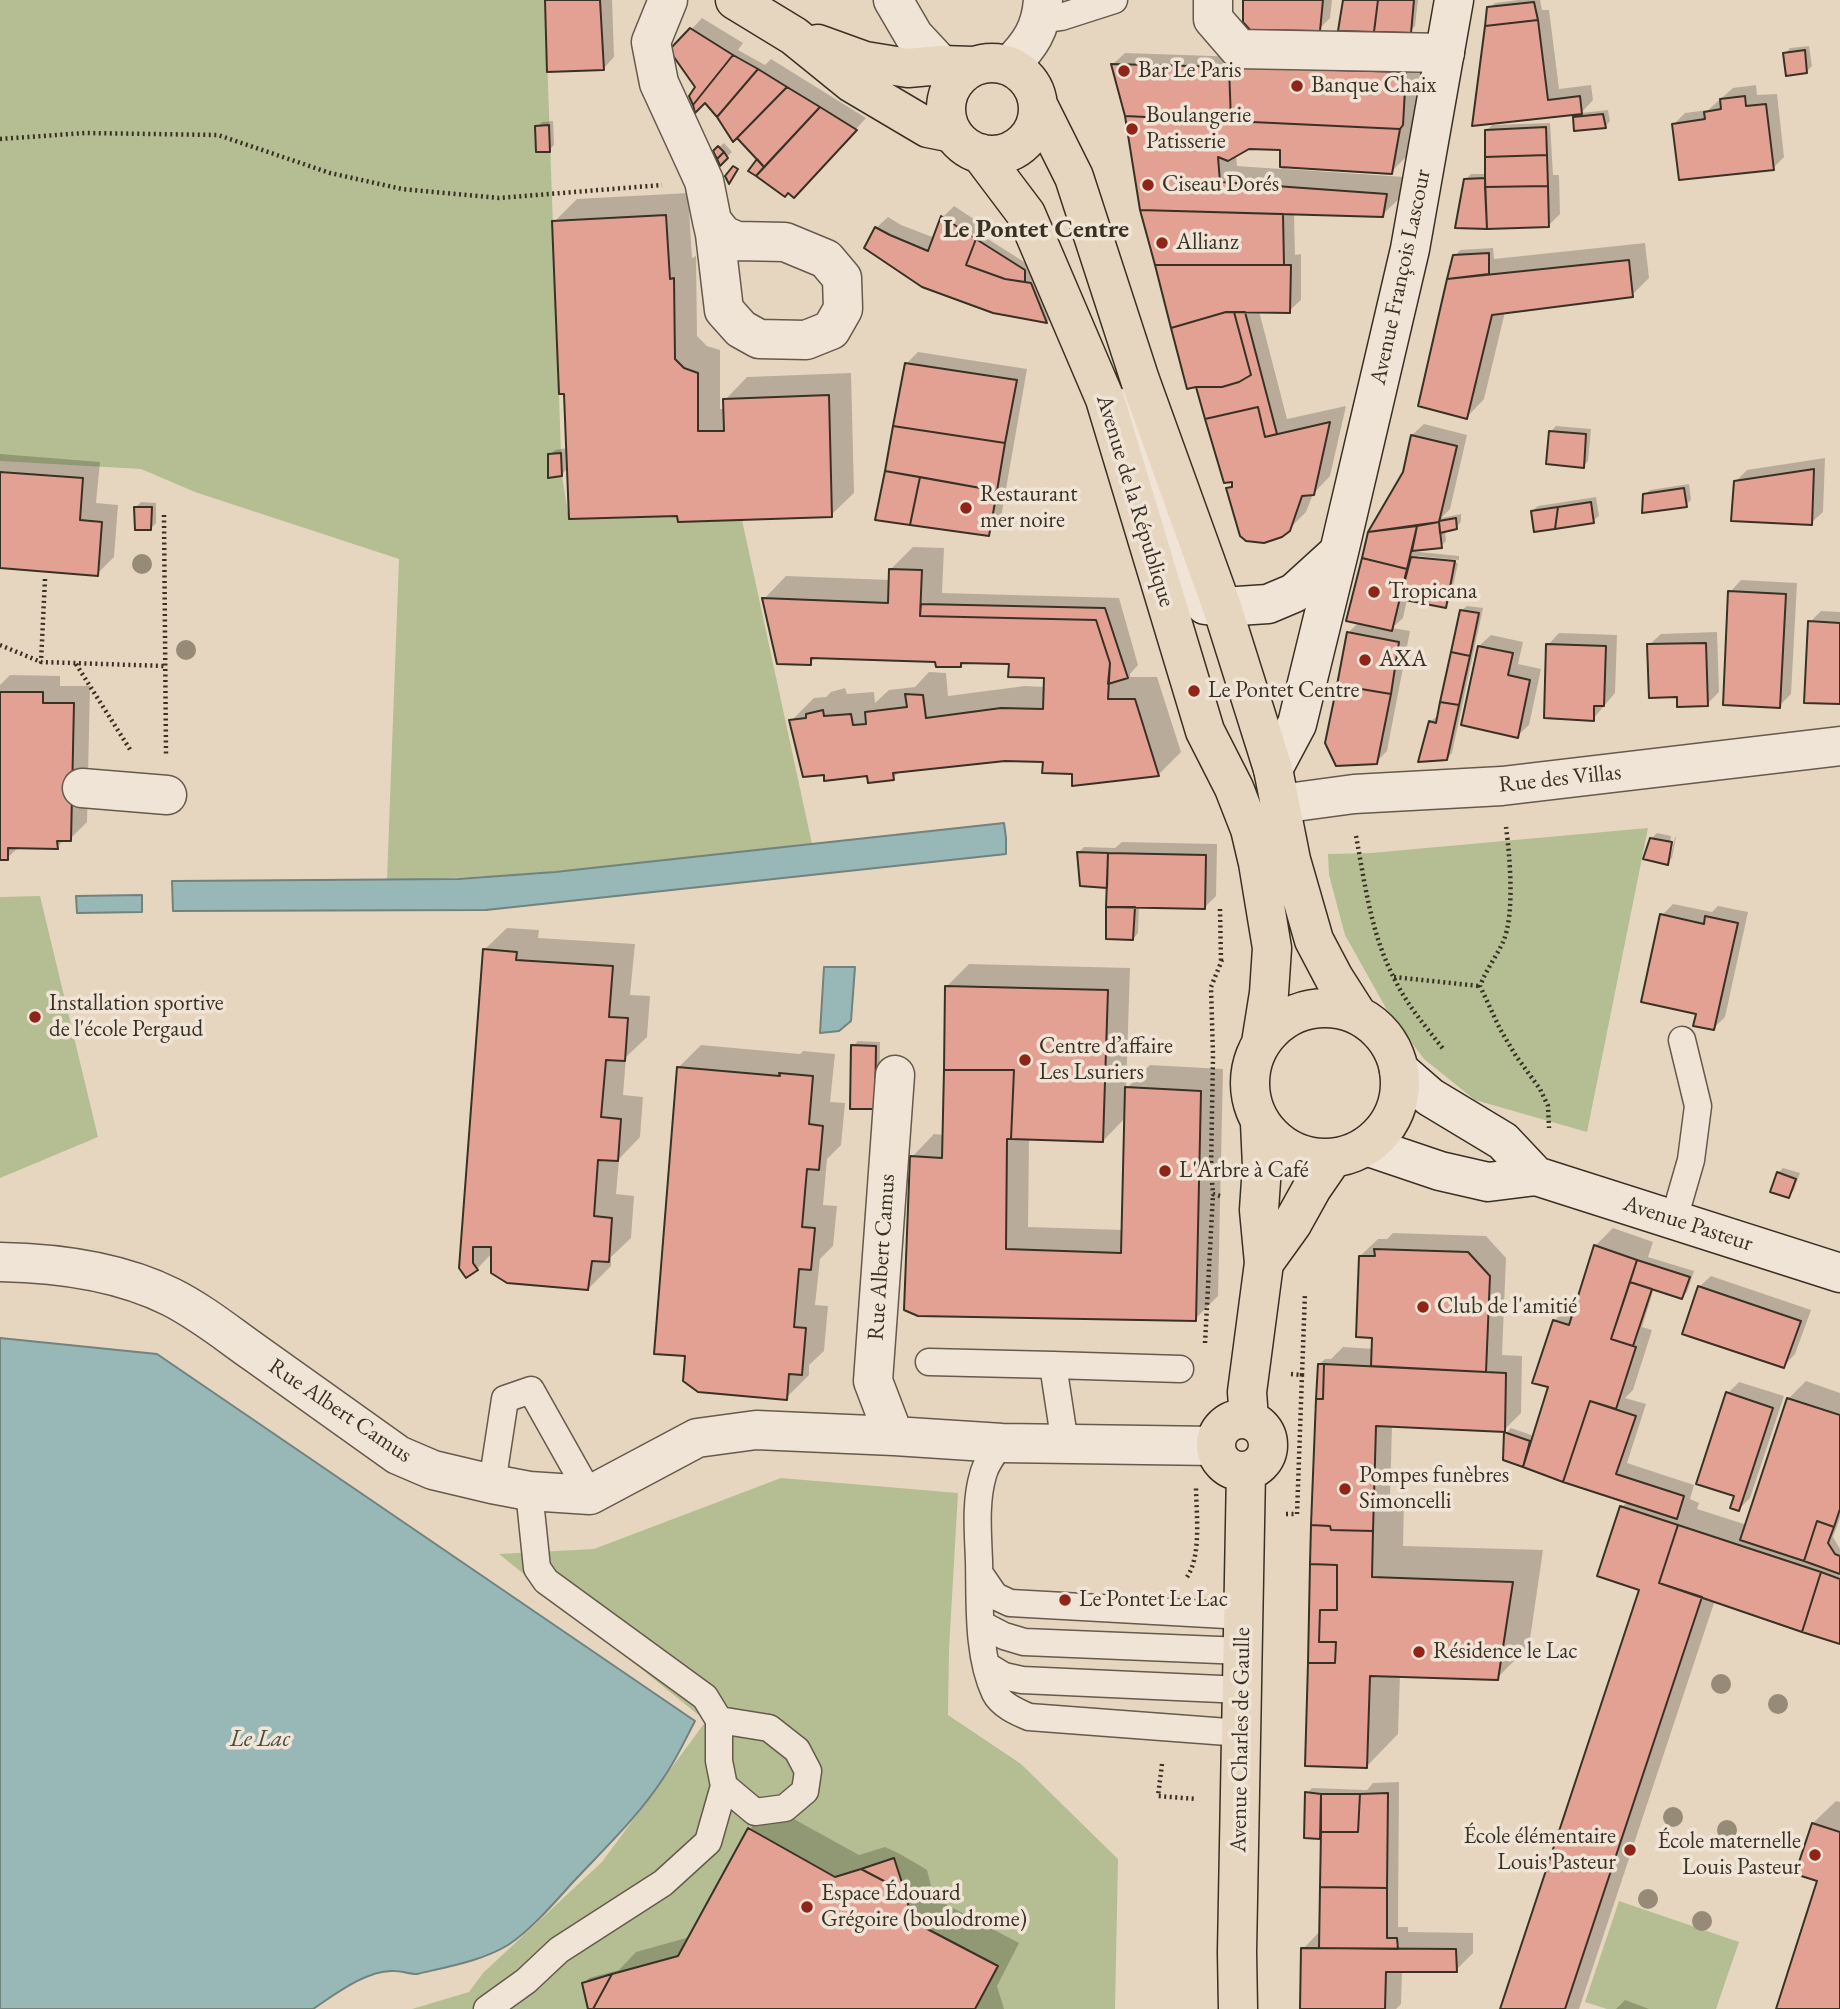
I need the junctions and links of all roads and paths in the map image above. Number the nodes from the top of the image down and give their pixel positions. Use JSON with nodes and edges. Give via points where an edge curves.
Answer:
{"nodes":[{"id":1,"x":668,"y":0,"type":"edge"},
{"id":2,"x":735,"y":0,"type":"edge"},
{"id":3,"x":893,"y":0,"type":"edge"},
{"id":4,"x":1114,"y":0,"type":"edge"},
{"id":5,"x":1213,"y":0,"type":"edge"},
{"id":6,"x":1454,"y":0,"type":"edge"},
{"id":7,"x":1042,"y":10,"type":"edge"},
{"id":8,"x":794,"y":36,"type":"junction"},
{"id":9,"x":1445,"y":53,"type":"junction"},
{"id":10,"x":975,"y":65,"type":"junction"},
{"id":11,"x":1039,"y":107,"type":"junction"},
{"id":12,"x":0,"y":139,"type":"edge"},
{"id":13,"x":966,"y":143,"type":"junction"},
{"id":14,"x":704,"y":181,"type":"junction"},
{"id":15,"x":712,"y":221,"type":"dead end"},
{"id":16,"x":1065,"y":308,"type":"junction"},
{"id":17,"x":164,"y":515,"type":"dead end"},
{"id":18,"x":1339,"y":552,"type":"junction"},
{"id":19,"x":45,"y":579,"type":"dead end"},
{"id":20,"x":1222,"y":607,"type":"junction"},
{"id":21,"x":0,"y":645,"type":"edge"},
{"id":22,"x":41,"y":662,"type":"junction"},
{"id":23,"x":75,"y":663,"type":"junction"},
{"id":24,"x":165,"y":666,"type":"junction"},
{"id":25,"x":1840,"y":746,"type":"edge"},
{"id":26,"x":1502,"y":786,"type":"junction"},
{"id":27,"x":1276,"y":787,"type":"junction"},
{"id":28,"x":82,"y":788,"type":"dead end"},
{"id":29,"x":167,"y":790,"type":"junction"},
{"id":30,"x":1354,"y":794,"type":"junction"},
{"id":31,"x":1232,"y":958,"type":"dead end"},
{"id":32,"x":1393,"y":977,"type":"junction"},
{"id":33,"x":1479,"y":986,"type":"junction"},
{"id":34,"x":1357,"y":1014,"type":"junction"},
{"id":35,"x":1682,"y":1040,"type":"dead end"},
{"id":36,"x":1261,"y":1042,"type":"junction"},
{"id":37,"x":1449,"y":1056,"type":"dead end"},
{"id":38,"x":1399,"y":1070,"type":"junction"},
{"id":39,"x":895,"y":1075,"type":"dead end"},
{"id":40,"x":1260,"y":1123,"type":"junction"},
{"id":41,"x":1538,"y":1126,"type":"dead end"},
{"id":42,"x":1349,"y":1152,"type":"junction"},
{"id":43,"x":1536,"y":1176,"type":"junction"},
{"id":44,"x":1213,"y":1194,"type":"junction"},
{"id":45,"x":1223,"y":1197,"type":"dead end"},
{"id":46,"x":1674,"y":1219,"type":"junction"},
{"id":47,"x":0,"y":1262,"type":"edge"},
{"id":48,"x":1264,"y":1263,"type":"junction"},
{"id":49,"x":1840,"y":1273,"type":"edge"},
{"id":50,"x":1306,"y":1281,"type":"dead end"},
{"id":51,"x":1206,"y":1351,"type":"dead end"},
{"id":52,"x":929,"y":1362,"type":"dead end"},
{"id":53,"x":1053,"y":1365,"type":"junction"},
{"id":54,"x":1180,"y":1369,"type":"dead end"},
{"id":55,"x":1283,"y":1373,"type":"dead end"},
{"id":56,"x":1302,"y":1375,"type":"junction"},
{"id":57,"x":1250,"y":1419,"type":"junction"},
{"id":58,"x":894,"y":1436,"type":"junction"},
{"id":59,"x":1002,"y":1443,"type":"junction"},
{"id":60,"x":1065,"y":1444,"type":"junction"},
{"id":61,"x":1215,"y":1446,"type":"junction"},
{"id":62,"x":1246,"y":1471,"type":"junction"},
{"id":63,"x":492,"y":1484,"type":"junction"},
{"id":64,"x":529,"y":1491,"type":"junction"},
{"id":65,"x":590,"y":1495,"type":"junction"},
{"id":66,"x":1281,"y":1514,"type":"dead end"},
{"id":67,"x":979,"y":1574,"type":"junction"},
{"id":68,"x":981,"y":1624,"type":"junction"},
{"id":69,"x":1244,"y":1633,"type":"junction"},
{"id":70,"x":986,"y":1665,"type":"junction"},
{"id":71,"x":1242,"y":1690,"type":"junction"},
{"id":72,"x":719,"y":1720,"type":"junction"},
{"id":73,"x":1241,"y":1733,"type":"junction"},
{"id":74,"x":724,"y":1786,"type":"junction"},
{"id":75,"x":487,"y":2009,"type":"edge"},
{"id":76,"x":1238,"y":2009,"type":"edge"}],
"edges":[{"from":1,"to":14,"type":"street","via":[[651,41],[659,83]]},
{"from":2,"to":8,"type":"main road"},
{"from":3,"to":10,"type":"street","via":[[914,36]]},
{"from":4,"to":7,"type":"lane","via":[[1061,17]]},
{"from":5,"to":9,"type":"street","via":[[1213,19],[1239,49]]},
{"from":6,"to":9,"type":"street","name":"Avenue François Lascour"},
{"from":7,"to":10,"type":"street","via":[[1025,49]]},
{"from":8,"to":10,"type":"main road","via":[[865,61],[908,68]]},
{"from":8,"to":13,"type":"main road","via":[[852,83],[928,128]]},
{"from":9,"to":18,"type":"street","name":"Avenue François Lascour","via":[[1410,249]]},
{"from":10,"to":11,"type":"main road","via":[[1021,72]]},
{"from":10,"to":13,"type":"main road","via":[[954,83],[946,108],[948,121]]},
{"from":11,"to":13,"type":"main road","via":[[1033,131],[1016,149],[992,155]]},
{"from":11,"to":20,"type":"main road","name":"Avenue de la République","via":[[1074,177],[1140,380]]},
{"from":12,"to":14,"type":"path","via":[[85,133],[218,135],[330,173],[402,190],[499,198]]},
{"from":13,"to":16,"type":"main road","name":"Avenue de la République","via":[[1026,214]]},
{"from":14,"to":15,"type":"street"},
{"from":16,"to":20,"type":"street","via":[[1119,391],[1190,592],[1205,605]]},
{"from":16,"to":36,"type":"main road","name":"Avenue de la République","via":[[1105,399],[1205,731],[1250,829],[1272,948]]},
{"from":17,"to":24,"type":"path"},
{"from":18,"to":20,"type":"street","via":[[1294,593],[1268,604]]},
{"from":18,"to":27,"type":"street","name":"Avenue François Lascour","via":[[1297,724]]},
{"from":19,"to":22,"type":"path"},
{"from":20,"to":27,"type":"main road","name":"Avenue de la République"},
{"from":21,"to":22,"type":"path"},
{"from":22,"to":23,"type":"path"},
{"from":23,"to":24,"type":"path"},
{"from":23,"to":29,"type":"path","via":[[149,780]]},
{"from":24,"to":29,"type":"path"},
{"from":25,"to":26,"type":"street","name":"Rue des Villas"},
{"from":26,"to":30,"type":"street","name":"Rue des Villas"},
{"from":26,"to":33,"type":"path","via":[[1509,848],[1509,921]]},
{"from":27,"to":30,"type":"street","name":"Rue des Villas"},
{"from":27,"to":34,"type":"main road","via":[[1314,940]]},
{"from":28,"to":29,"type":"street"},
{"from":30,"to":32,"type":"path","via":[[1354,821],[1371,919]]},
{"from":31,"to":44,"type":"path","via":[[1221,961],[1211,987]]},
{"from":32,"to":33,"type":"path"},
{"from":32,"to":37,"type":"path","via":[[1414,1013]]},
{"from":33,"to":41,"type":"path","via":[[1548,1106],[1549,1133]]},
{"from":34,"to":36,"type":"main road","via":[[1330,1007],[1304,1010],[1279,1023]]},
{"from":34,"to":38,"type":"main road","via":[[1385,1037]]},
{"from":35,"to":46,"type":"lane","via":[[1698,1106]]},
{"from":36,"to":40,"type":"main road","via":[[1250,1082]]},
{"from":38,"to":42,"type":"main road","via":[[1399,1099],[1387,1126]]},
{"from":38,"to":43,"type":"street","name":"Avenue Pasteur","via":[[1430,1097],[1503,1141]]},
{"from":39,"to":58,"type":"street","name":"Rue Albert Camus","via":[[873,1381]]},
{"from":40,"to":42,"type":"main road","via":[[1291,1151],[1311,1157]]},
{"from":40,"to":48,"type":"main road"},
{"from":42,"to":43,"type":"street","name":"Avenue Pasteur","via":[[1488,1182]]},
{"from":42,"to":48,"type":"main road","via":[[1312,1188]]},
{"from":43,"to":46,"type":"street","name":"Avenue Pasteur"},
{"from":44,"to":45,"type":"path"},
{"from":44,"to":51,"type":"path"},
{"from":46,"to":49,"type":"street","name":"Avenue Pasteur"},
{"from":47,"to":63,"type":"street","name":"Rue Albert Camus","via":[[83,1270],[171,1297],[398,1455],[433,1470]]},
{"from":48,"to":57,"type":"main road","via":[[1247,1392]]},
{"from":50,"to":56,"type":"path"},
{"from":52,"to":53,"type":"lane"},
{"from":53,"to":54,"type":"lane"},
{"from":53,"to":60,"type":"lane"},
{"from":55,"to":56,"type":"path"},
{"from":56,"to":66,"type":"path","via":[[1297,1514]]},
{"from":57,"to":61,"type":"main road","via":[[1225,1423]]},
{"from":57,"to":62,"type":"main road","via":[[1260,1424],[1269,1446],[1258,1466]]},
{"from":58,"to":59,"type":"street"},
{"from":58,"to":65,"type":"street","via":[[756,1430],[697,1438]]},
{"from":59,"to":60,"type":"street"},
{"from":59,"to":67,"type":"lane","via":[[982,1475]]},
{"from":60,"to":61,"type":"street"},
{"from":61,"to":62,"type":"main road","via":[[1225,1465]]},
{"from":62,"to":69,"type":"main road","name":"Avenue Charles de Gaulle"},
{"from":63,"to":64,"type":"street","name":"Rue Albert Camus"},
{"from":63,"to":65,"type":"lane","via":[[505,1399],[531,1390]]},
{"from":64,"to":65,"type":"street","name":"Rue Albert Camus"},
{"from":64,"to":72,"type":"lane","via":[[537,1568],[546,1581],[705,1698]]},
{"from":67,"to":68,"type":"lane"},
{"from":67,"to":69,"type":"lane","via":[[995,1596],[1010,1603]]},
{"from":68,"to":69,"type":"lane","via":[[1024,1642]]},
{"from":68,"to":70,"type":"lane"},
{"from":69,"to":71,"type":"main road","name":"Avenue Charles de Gaulle"},
{"from":70,"to":71,"type":"lane","via":[[1022,1680]]},
{"from":70,"to":73,"type":"lane","via":[[996,1696],[1013,1711],[1029,1717]]},
{"from":71,"to":73,"type":"main road","name":"Avenue Charles de Gaulle"},
{"from":72,"to":74,"type":"lane"},
{"from":72,"to":74,"type":"lane","via":[[769,1728],[797,1750],[808,1771],[805,1791],[785,1808],[755,1812]]},
{"from":73,"to":76,"type":"main road","name":"Avenue Charles de Gaulle"},
{"from":74,"to":75,"type":"lane","via":[[708,1842],[663,1883],[559,1950]]}]}
